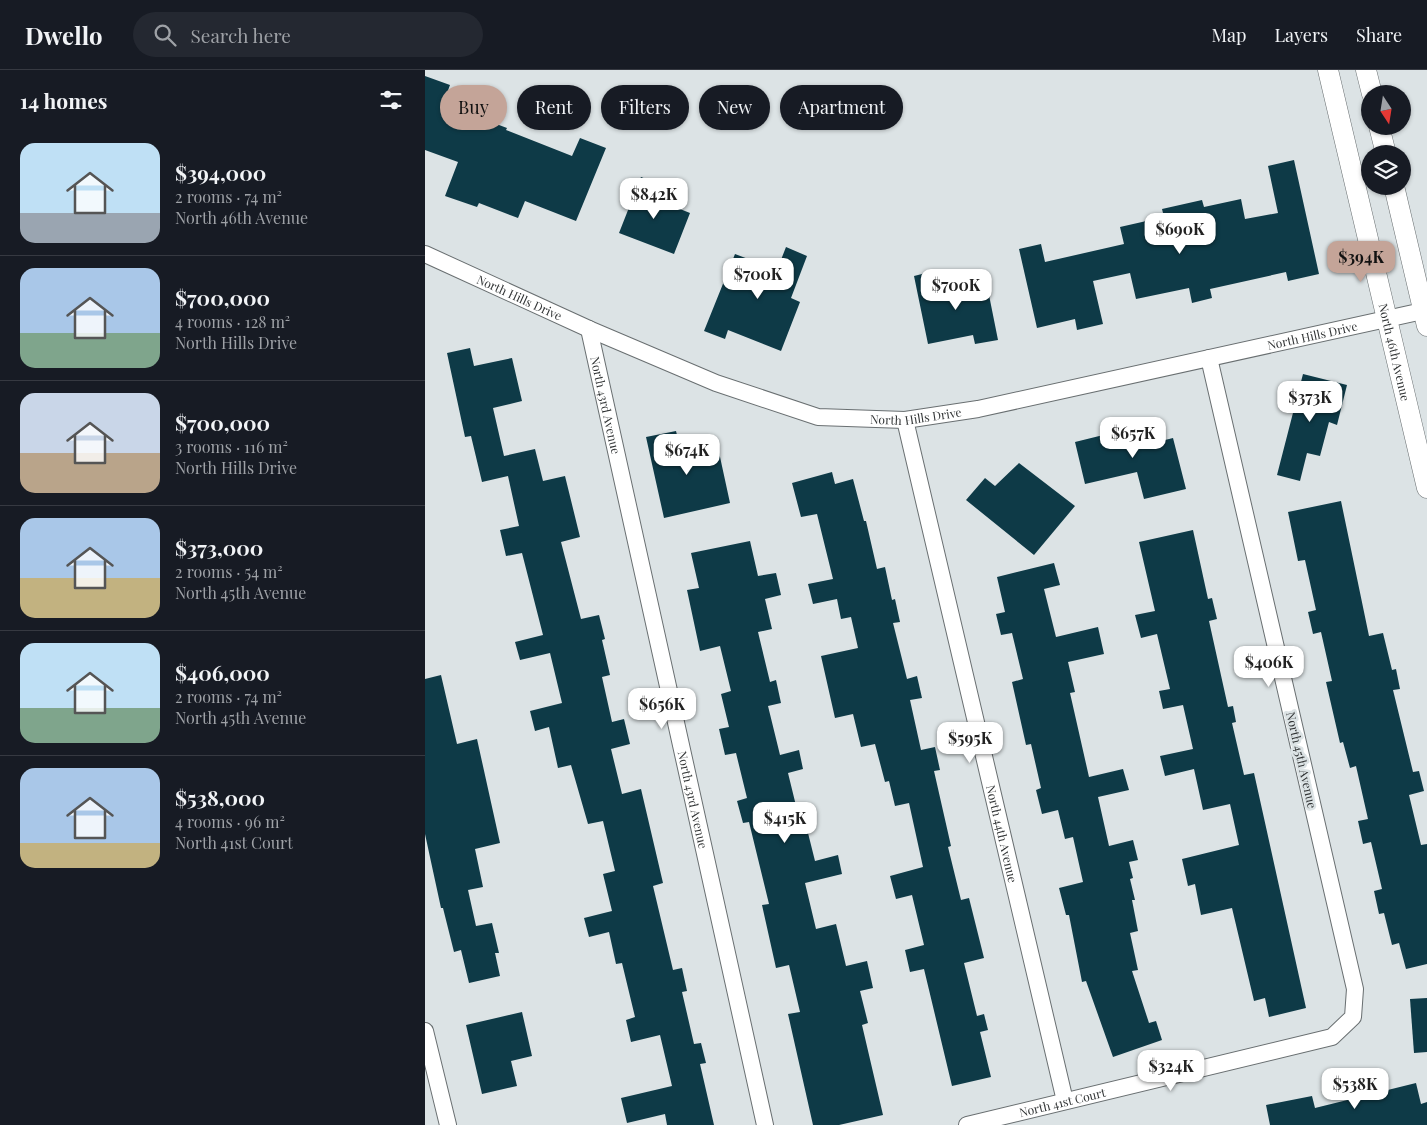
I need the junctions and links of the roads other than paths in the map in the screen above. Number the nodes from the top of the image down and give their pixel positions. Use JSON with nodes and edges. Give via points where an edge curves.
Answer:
{"nodes":[{"id":1,"x":1328,"y":70,"type":"edge"},
{"id":2,"x":1366,"y":70,"type":"edge"},
{"id":3,"x":1370,"y":85,"type":"edge"},
{"id":4,"x":1396,"y":195,"type":"edge"},
{"id":5,"x":425,"y":254,"type":"edge"},
{"id":6,"x":1426,"y":316,"type":"edge"},
{"id":7,"x":1388,"y":320,"type":"junction"},
{"id":8,"x":589,"y":329,"type":"junction"},
{"id":9,"x":1209,"y":358,"type":"junction"},
{"id":10,"x":905,"y":420,"type":"junction"},
{"id":11,"x":1427,"y":488,"type":"edge"},
{"id":12,"x":1353,"y":1017,"type":"joint"},
{"id":13,"x":425,"y":1031,"type":"edge"},
{"id":14,"x":1065,"y":1101,"type":"junction"},
{"id":15,"x":448,"y":1125,"type":"edge"},
{"id":16,"x":765,"y":1125,"type":"edge"},
{"id":17,"x":967,"y":1125,"type":"edge"}],
"edges":[{"from":1,"to":7,"type":"street","name":"North 46th Avenue"},
{"from":2,"to":3,"type":"street"},
{"from":4,"to":6,"type":"street"},
{"from":5,"to":8,"type":"street","name":"North Hills Drive"},
{"from":6,"to":7,"type":"street","name":"North Hills Drive"},
{"from":7,"to":9,"type":"street","name":"North Hills Drive"},
{"from":7,"to":11,"type":"street","name":"North 46th Avenue"},
{"from":8,"to":10,"type":"street","name":"North Hills Drive","via":[[716,383],[818,417]]},
{"from":8,"to":16,"type":"street","name":"North 43rd Avenue"},
{"from":9,"to":10,"type":"street","name":"North Hills Drive","via":[[978,409]]},
{"from":9,"to":12,"type":"street","name":"North 45th Avenue","via":[[1355,989]]},
{"from":10,"to":14,"type":"street","name":"North 44th Avenue"},
{"from":12,"to":14,"type":"street","name":"North 41st Court","via":[[1331,1038]]},
{"from":13,"to":15,"type":"street"},
{"from":14,"to":17,"type":"street","name":"North 41st Court"}]}
